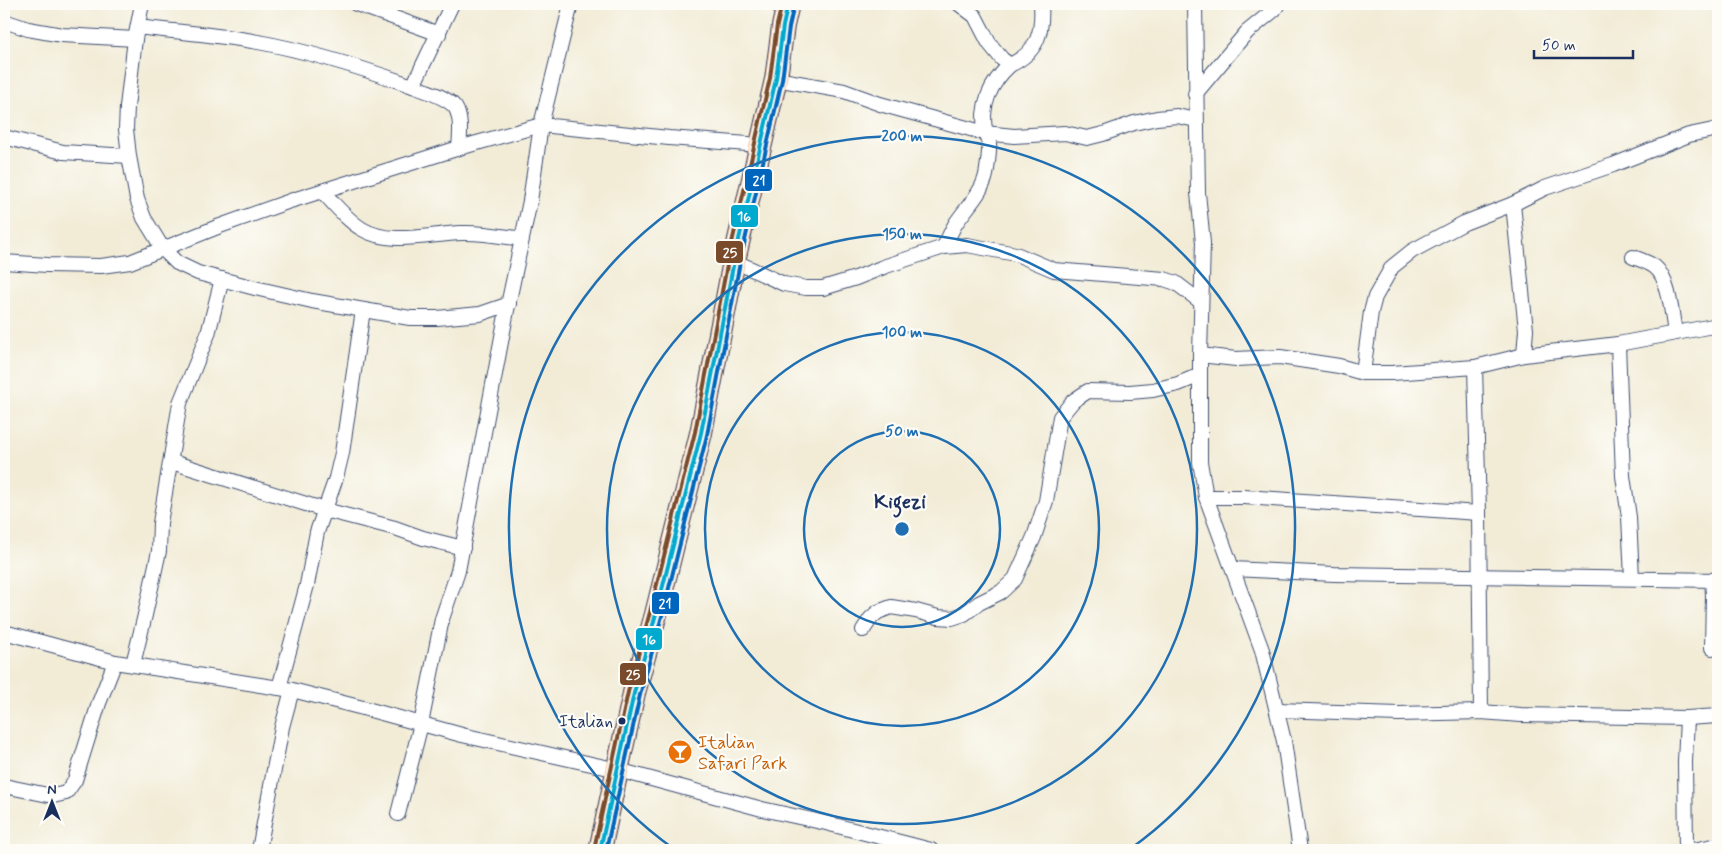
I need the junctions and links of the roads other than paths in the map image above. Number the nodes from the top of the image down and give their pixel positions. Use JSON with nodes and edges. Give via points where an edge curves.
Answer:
{"nodes":[{"id":1,"x":142,"y":4,"type":"edge"},
{"id":2,"x":356,"y":4,"type":"edge"},
{"id":3,"x":452,"y":4,"type":"edge"},
{"id":4,"x":571,"y":4,"type":"edge"},
{"id":5,"x":788,"y":4,"type":"edge"},
{"id":6,"x":959,"y":4,"type":"edge"},
{"id":7,"x":1041,"y":4,"type":"edge"},
{"id":8,"x":1195,"y":4,"type":"edge"},
{"id":9,"x":1278,"y":4,"type":"edge"},
{"id":10,"x":4,"y":21,"type":"edge"},
{"id":11,"x":136,"y":33,"type":"junction"},
{"id":12,"x":439,"y":34,"type":"junction"},
{"id":13,"x":1010,"y":65,"type":"junction"},
{"id":14,"x":776,"y":79,"type":"junction"},
{"id":15,"x":413,"y":86,"type":"junction"},
{"id":16,"x":1195,"y":94,"type":"junction"},
{"id":17,"x":1196,"y":120,"type":"junction"},
{"id":18,"x":541,"y":125,"type":"junction"},
{"id":19,"x":1718,"y":129,"type":"edge"},
{"id":20,"x":985,"y":133,"type":"junction"},
{"id":21,"x":4,"y":137,"type":"edge"},
{"id":22,"x":761,"y":145,"type":"junction"},
{"id":23,"x":459,"y":148,"type":"junction"},
{"id":24,"x":128,"y":156,"type":"junction"},
{"id":25,"x":323,"y":192,"type":"junction"},
{"id":26,"x":1513,"y":204,"type":"junction"},
{"id":27,"x":522,"y":239,"type":"junction"},
{"id":28,"x":944,"y":247,"type":"junction"},
{"id":29,"x":163,"y":249,"type":"junction"},
{"id":30,"x":1633,"y":257,"type":"dead end"},
{"id":31,"x":734,"y":261,"type":"junction"},
{"id":32,"x":4,"y":262,"type":"edge"},
{"id":33,"x":222,"y":279,"type":"junction"},
{"id":34,"x":1201,"y":302,"type":"junction"},
{"id":35,"x":509,"y":304,"type":"junction"},
{"id":36,"x":363,"y":310,"type":"junction"},
{"id":37,"x":1718,"y":325,"type":"edge"},
{"id":38,"x":1675,"y":333,"type":"junction"},
{"id":39,"x":1618,"y":344,"type":"junction"},
{"id":40,"x":1200,"y":355,"type":"junction"},
{"id":41,"x":1524,"y":355,"type":"junction"},
{"id":42,"x":1475,"y":367,"type":"junction"},
{"id":43,"x":1363,"y":372,"type":"junction"},
{"id":44,"x":1200,"y":375,"type":"junction"},
{"id":45,"x":172,"y":462,"type":"junction"},
{"id":46,"x":1206,"y":497,"type":"junction"},
{"id":47,"x":326,"y":510,"type":"junction"},
{"id":48,"x":1479,"y":513,"type":"junction"},
{"id":49,"x":463,"y":548,"type":"junction"},
{"id":50,"x":1233,"y":569,"type":"junction"},
{"id":51,"x":1480,"y":575,"type":"junction"},
{"id":52,"x":1632,"y":578,"type":"junction"},
{"id":53,"x":1715,"y":580,"type":"edge"},
{"id":54,"x":863,"y":630,"type":"dead end"},
{"id":55,"x":4,"y":632,"type":"edge"},
{"id":56,"x":1712,"y":648,"type":"dead end"},
{"id":57,"x":116,"y":662,"type":"junction"},
{"id":58,"x":133,"y":664,"type":"junction"},
{"id":59,"x":285,"y":689,"type":"junction"},
{"id":60,"x":1277,"y":710,"type":"junction"},
{"id":61,"x":1481,"y":712,"type":"junction"},
{"id":62,"x":1718,"y":716,"type":"edge"},
{"id":63,"x":1687,"y":718,"type":"junction"},
{"id":64,"x":421,"y":724,"type":"junction"},
{"id":65,"x":618,"y":770,"type":"junction"},
{"id":66,"x":4,"y":786,"type":"edge"},
{"id":67,"x":398,"y":814,"type":"dead end"},
{"id":68,"x":1718,"y":844,"type":"edge"},
{"id":69,"x":259,"y":850,"type":"edge"},
{"id":70,"x":600,"y":850,"type":"edge"},
{"id":71,"x":931,"y":850,"type":"edge"},
{"id":72,"x":1300,"y":850,"type":"edge"},
{"id":73,"x":1686,"y":850,"type":"edge"},
{"id":74,"x":1693,"y":850,"type":"edge"}],
"edges":[{"from":1,"to":11,"type":"street"},
{"from":2,"to":12,"type":"street"},
{"from":3,"to":12,"type":"street"},
{"from":4,"to":18,"type":"street"},
{"from":5,"to":14,"type":"main road"},
{"from":6,"to":13,"type":"street","via":[[975,16],[989,43]]},
{"from":7,"to":13,"type":"street","via":[[1040,32],[1030,51]]},
{"from":8,"to":16,"type":"street"},
{"from":9,"to":16,"type":"street","via":[[1247,32]]},
{"from":10,"to":11,"type":"street","via":[[62,35]]},
{"from":11,"to":15,"type":"street","via":[[258,42],[352,66]]},
{"from":11,"to":24,"type":"street","via":[[127,107]]},
{"from":12,"to":15,"type":"street"},
{"from":13,"to":20,"type":"street","via":[[1002,72],[987,98]]},
{"from":14,"to":20,"type":"street","via":[[844,91]]},
{"from":14,"to":22,"type":"main road"},
{"from":15,"to":23,"type":"street","via":[[448,101],[455,108],[460,130]]},
{"from":16,"to":17,"type":"street"},
{"from":17,"to":20,"type":"street","via":[[1177,116],[1157,118],[1088,138],[1065,133],[1014,136]]},
{"from":17,"to":34,"type":"street","via":[[1202,243]]},
{"from":18,"to":22,"type":"street"},
{"from":18,"to":23,"type":"street"},
{"from":18,"to":27,"type":"street"},
{"from":19,"to":26,"type":"street","via":[[1689,135],[1545,188]]},
{"from":20,"to":28,"type":"street","via":[[990,145],[982,187],[956,223]]},
{"from":21,"to":24,"type":"street","via":[[63,152]]},
{"from":22,"to":31,"type":"main road"},
{"from":23,"to":25,"type":"street"},
{"from":24,"to":29,"type":"street","via":[[144,218]]},
{"from":25,"to":27,"type":"street","via":[[352,222],[381,236],[416,238],[483,233]]},
{"from":25,"to":29,"type":"street","via":[[220,226]]},
{"from":26,"to":41,"type":"street","via":[[1526,330]]},
{"from":26,"to":43,"type":"street","via":[[1459,225],[1412,251],[1392,267],[1375,297]]},
{"from":27,"to":35,"type":"street"},
{"from":28,"to":31,"type":"street","via":[[823,288],[784,284]]},
{"from":28,"to":34,"type":"street","via":[[967,245],[1016,254],[1054,270],[1164,279],[1176,283]]},
{"from":29,"to":32,"type":"street","via":[[130,262],[101,266]]},
{"from":29,"to":33,"type":"street","via":[[177,263]]},
{"from":30,"to":38,"type":"street","via":[[1648,262],[1663,278]]},
{"from":31,"to":65,"type":"main road","via":[[700,433],[634,693]]},
{"from":33,"to":36,"type":"street"},
{"from":33,"to":45,"type":"street","via":[[208,334],[180,403]]},
{"from":34,"to":40,"type":"street"},
{"from":35,"to":36,"type":"street","via":[[480,314],[437,318],[410,318]]},
{"from":35,"to":49,"type":"street"},
{"from":36,"to":47,"type":"street","via":[[342,453]]},
{"from":37,"to":38,"type":"street"},
{"from":38,"to":39,"type":"street"},
{"from":39,"to":41,"type":"street"},
{"from":39,"to":52,"type":"street","via":[[1623,476]]},
{"from":40,"to":43,"type":"street","via":[[1236,359],[1280,357]]},
{"from":40,"to":44,"type":"street"},
{"from":41,"to":42,"type":"street"},
{"from":42,"to":43,"type":"street"},
{"from":42,"to":48,"type":"street"},
{"from":44,"to":46,"type":"street","via":[[1200,462]]},
{"from":44,"to":54,"type":"street","via":[[1154,390],[1088,390],[1073,401],[1060,417],[1046,501],[1015,579],[1001,592],[964,614],[952,618],[938,617],[891,608],[870,618]]},
{"from":45,"to":47,"type":"street"},
{"from":45,"to":58,"type":"street","via":[[160,523],[159,551]]},
{"from":46,"to":48,"type":"street"},
{"from":46,"to":50,"type":"street"},
{"from":47,"to":49,"type":"street"},
{"from":47,"to":59,"type":"street","via":[[317,532]]},
{"from":48,"to":51,"type":"street"},
{"from":49,"to":64,"type":"street","via":[[442,619]]},
{"from":50,"to":51,"type":"street","via":[[1334,574]]},
{"from":50,"to":60,"type":"street","via":[[1262,650]]},
{"from":51,"to":52,"type":"street"},
{"from":51,"to":61,"type":"street"},
{"from":52,"to":53,"type":"street"},
{"from":53,"to":56,"type":"street"},
{"from":55,"to":57,"type":"street"},
{"from":57,"to":58,"type":"street"},
{"from":57,"to":66,"type":"street","via":[[99,703],[75,780],[66,793],[52,796]]},
{"from":58,"to":59,"type":"street"},
{"from":59,"to":64,"type":"street"},
{"from":59,"to":69,"type":"street","via":[[282,726]]},
{"from":60,"to":61,"type":"street","via":[[1399,714]]},
{"from":60,"to":72,"type":"street"},
{"from":61,"to":63,"type":"street","via":[[1521,716]]},
{"from":62,"to":63,"type":"street"},
{"from":63,"to":73,"type":"street"},
{"from":64,"to":65,"type":"street"},
{"from":64,"to":67,"type":"street"},
{"from":65,"to":70,"type":"main road"},
{"from":65,"to":71,"type":"street"},
{"from":68,"to":74,"type":"street"}]}
